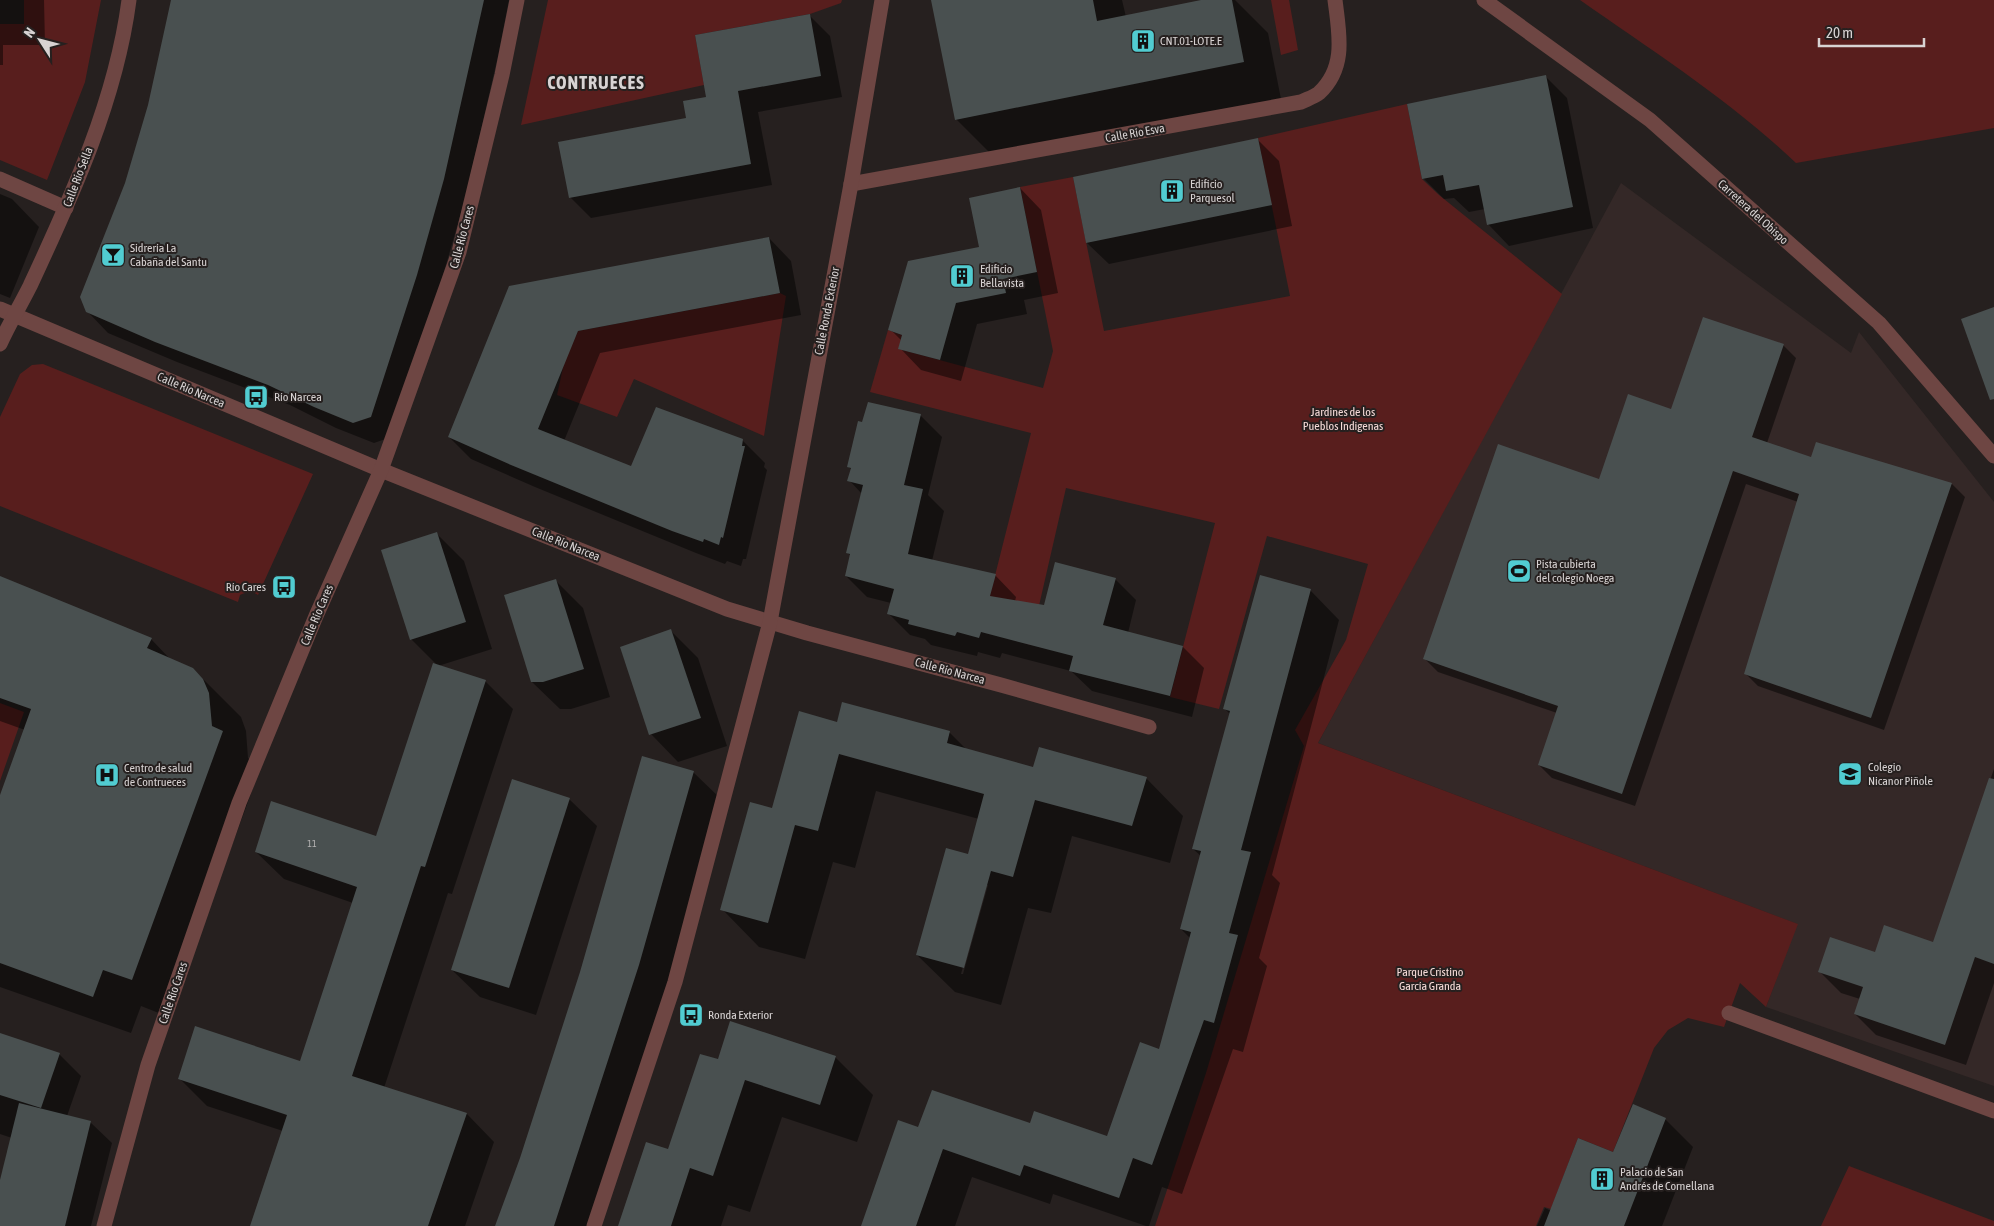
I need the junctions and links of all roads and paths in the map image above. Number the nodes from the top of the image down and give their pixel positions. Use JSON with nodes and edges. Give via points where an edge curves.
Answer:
{"nodes":[{"id":1,"x":129,"y":0,"type":"edge"},
{"id":2,"x":518,"y":0,"type":"edge"},
{"id":3,"x":882,"y":0,"type":"edge"},
{"id":4,"x":1335,"y":0,"type":"edge"},
{"id":5,"x":1484,"y":0,"type":"edge"},
{"id":6,"x":0,"y":179,"type":"edge"},
{"id":7,"x":852,"y":184,"type":"junction"},
{"id":8,"x":66,"y":208,"type":"junction"},
{"id":9,"x":7,"y":312,"type":"edge"},
{"id":10,"x":0,"y":344,"type":"edge"},
{"id":11,"x":1994,"y":456,"type":"edge"},
{"id":12,"x":381,"y":470,"type":"junction"},
{"id":13,"x":770,"y":622,"type":"junction"},
{"id":14,"x":1149,"y":728,"type":"dead end"},
{"id":15,"x":1729,"y":1013,"type":"dead end"},
{"id":16,"x":1994,"y":1112,"type":"edge"},
{"id":17,"x":104,"y":1226,"type":"edge"},
{"id":18,"x":594,"y":1226,"type":"edge"}],
"edges":[{"from":1,"to":8,"type":"street","name":"Calle Río Sella","via":[[125,30],[102,114]]},
{"from":2,"to":12,"type":"street","name":"Calle Río Cares","via":[[459,252]]},
{"from":3,"to":7,"type":"street","name":"Calle Ronda Exterior"},
{"from":4,"to":7,"type":"street","name":"Calle Río Esva","via":[[1340,36],[1335,71],[1318,93],[1301,102]]},
{"from":5,"to":11,"type":"street","name":"Carretera del Obispo","via":[[1650,120],[1879,323]]},
{"from":6,"to":8,"type":"street"},
{"from":7,"to":13,"type":"street","name":"Calle Ronda Exterior"},
{"from":8,"to":9,"type":"street","name":"Calle Río Sella","via":[[30,285]]},
{"from":9,"to":10,"type":"street","name":"Calle Río Sella"},
{"from":9,"to":12,"type":"street","name":"Calle Río Narcea"},
{"from":12,"to":13,"type":"street","name":"Calle Río Narcea","via":[[727,609]]},
{"from":12,"to":17,"type":"street","name":"Calle Río Cares","via":[[316,616],[240,803],[148,1065]]},
{"from":13,"to":14,"type":"street","name":"Calle Río Narcea"},
{"from":13,"to":18,"type":"street","via":[[675,982]]},
{"from":15,"to":16,"type":"street"}]}
